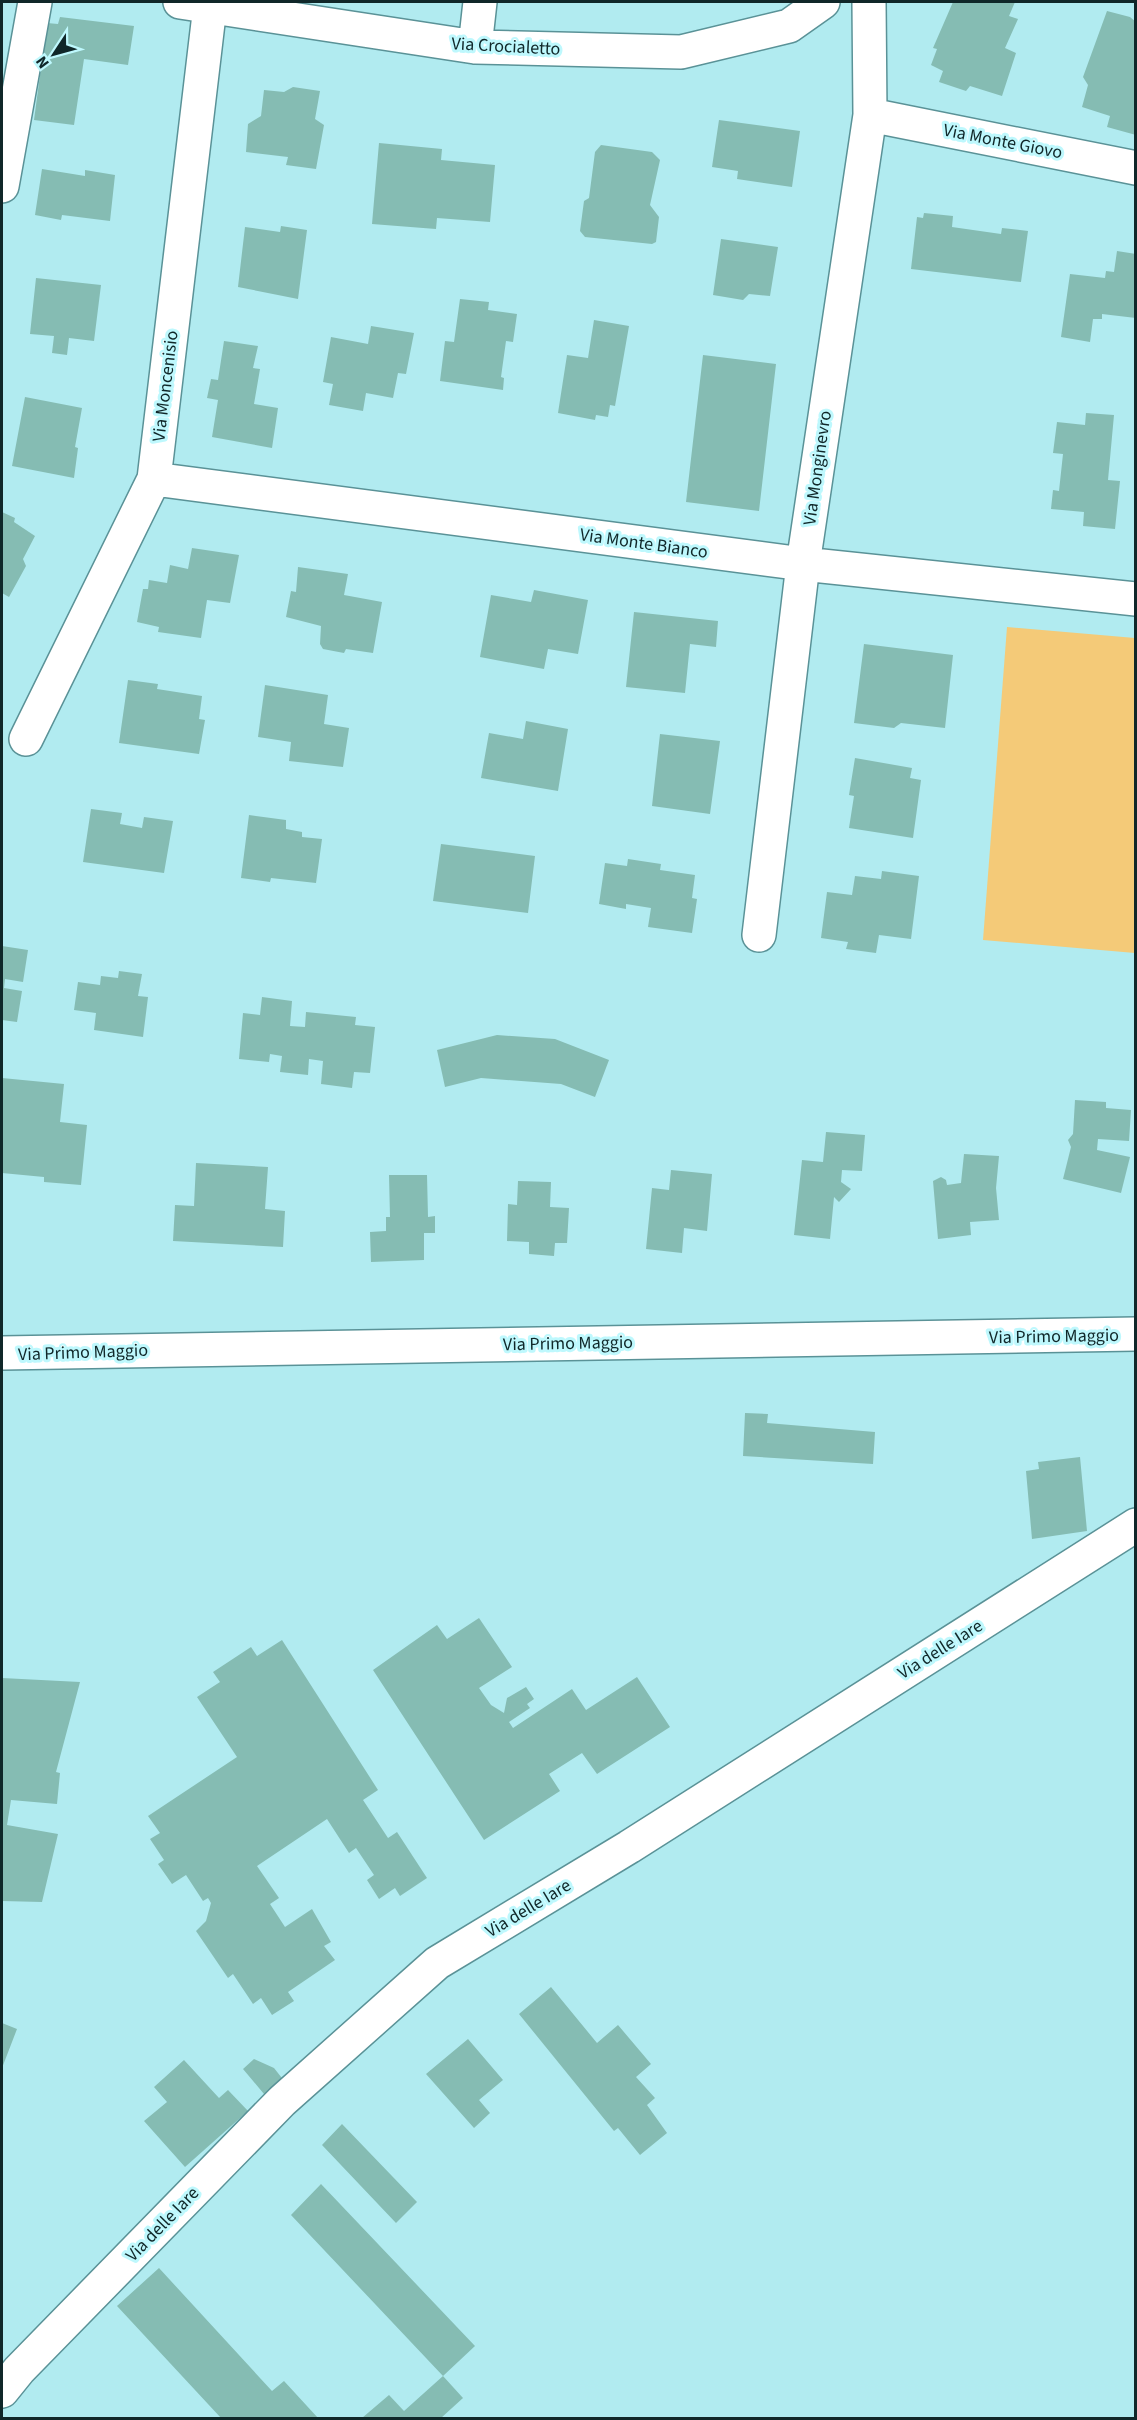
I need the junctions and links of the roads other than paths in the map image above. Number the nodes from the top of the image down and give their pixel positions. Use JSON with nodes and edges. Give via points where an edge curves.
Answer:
{"nodes":[{"id":1,"x":35,"y":2,"type":"edge"},
{"id":2,"x":480,"y":2,"type":"edge"},
{"id":3,"x":823,"y":2,"type":"edge"},
{"id":4,"x":869,"y":2,"type":"edge"},
{"id":5,"x":195,"y":4,"type":"edge"},
{"id":6,"x":476,"y":47,"type":"junction"},
{"id":7,"x":870,"y":115,"type":"junction"},
{"id":8,"x":1136,"y":168,"type":"edge"},
{"id":9,"x":2,"y":186,"type":"edge"},
{"id":10,"x":154,"y":479,"type":"junction"},
{"id":11,"x":803,"y":564,"type":"junction"},
{"id":12,"x":1136,"y":600,"type":"edge"},
{"id":13,"x":26,"y":739,"type":"dead end"},
{"id":14,"x":759,"y":935,"type":"dead end"},
{"id":15,"x":1136,"y":1334,"type":"edge"},
{"id":16,"x":2,"y":1353,"type":"edge"},
{"id":17,"x":1136,"y":1525,"type":"edge"},
{"id":18,"x":2,"y":2391,"type":"edge"}],
"edges":[{"from":1,"to":9,"type":"street"},
{"from":2,"to":6,"type":"street"},
{"from":3,"to":6,"type":"street","name":"Via Crocialetto","via":[[789,26],[681,52]]},
{"from":4,"to":7,"type":"street","name":"Via Monginevro"},
{"from":5,"to":6,"type":"street","name":"Via Crocialetto"},
{"from":5,"to":10,"type":"street","name":"Via Moncenisio"},
{"from":7,"to":8,"type":"street","name":"Via Monte Giovo"},
{"from":7,"to":11,"type":"street","name":"Via Monginevro"},
{"from":10,"to":11,"type":"street","name":"Via Monte Bianco"},
{"from":10,"to":13,"type":"street","name":"Via Moncenisio"},
{"from":11,"to":12,"type":"street","name":"Via Monte Bianco"},
{"from":11,"to":14,"type":"street","name":"Via Monginevro"},
{"from":15,"to":16,"type":"street","name":"Via Primo Maggio"},
{"from":17,"to":18,"type":"street","name":"Via delle Iare","via":[[628,1847],[437,1963],[282,2101]]}]}
